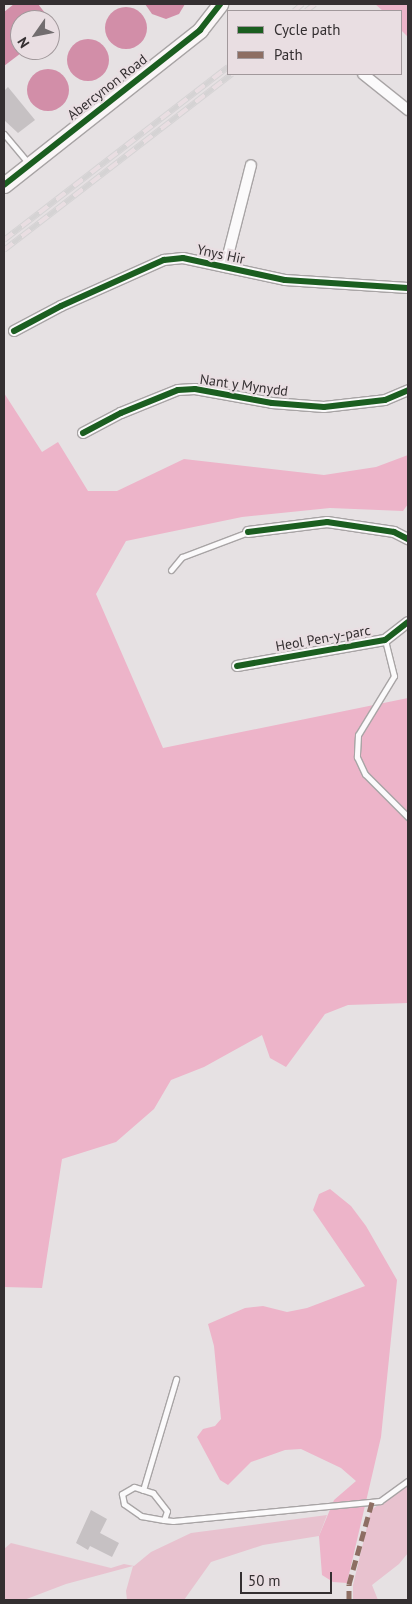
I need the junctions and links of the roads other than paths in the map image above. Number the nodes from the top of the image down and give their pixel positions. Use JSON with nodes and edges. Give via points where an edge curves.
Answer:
{"nodes":[{"id":1,"x":220,"y":4,"type":"edge"},
{"id":2,"x":364,"y":75,"type":"edge"},
{"id":3,"x":408,"y":110,"type":"edge"},
{"id":4,"x":4,"y":134,"type":"edge"},
{"id":5,"x":30,"y":164,"type":"junction"},
{"id":6,"x":251,"y":165,"type":"dead end"},
{"id":7,"x":4,"y":184,"type":"edge"},
{"id":8,"x":225,"y":267,"type":"junction"},
{"id":9,"x":408,"y":288,"type":"edge"},
{"id":10,"x":14,"y":331,"type":"dead end"},
{"id":11,"x":408,"y":390,"type":"edge"},
{"id":12,"x":83,"y":433,"type":"dead end"},
{"id":13,"x":248,"y":532,"type":"joint"},
{"id":14,"x":408,"y":539,"type":"edge"},
{"id":15,"x":171,"y":570,"type":"dead end"},
{"id":16,"x":408,"y":622,"type":"edge"},
{"id":17,"x":386,"y":640,"type":"junction"},
{"id":18,"x":237,"y":666,"type":"dead end"},
{"id":19,"x":408,"y":817,"type":"edge"},
{"id":20,"x":176,"y":1379,"type":"dead end"},
{"id":21,"x":408,"y":1481,"type":"edge"},
{"id":22,"x":143,"y":1490,"type":"junction"},
{"id":23,"x":164,"y":1520,"type":"junction"}],
"edges":[{"from":1,"to":5,"type":"street","name":"Abercynon Road","via":[[200,30]]},
{"from":2,"to":3,"type":"street"},
{"from":4,"to":5,"type":"lane"},
{"from":5,"to":7,"type":"street","name":"Abercynon Road"},
{"from":6,"to":8,"type":"street","name":"Ynys Hir"},
{"from":8,"to":9,"type":"street","name":"Ynys Hir","via":[[285,280]]},
{"from":8,"to":10,"type":"street","name":"Ynys Hir","via":[[183,258],[164,260]]},
{"from":11,"to":12,"type":"street","name":"Nant y Mynydd","via":[[386,400],[324,407],[272,403],[195,389],[178,390],[121,413]]},
{"from":13,"to":14,"type":"street","via":[[327,522],[394,532]]},
{"from":13,"to":15,"type":"lane","via":[[182,557]]},
{"from":16,"to":17,"type":"street","name":"Heol Pen-y-parc"},
{"from":17,"to":18,"type":"street","name":"Heol Pen-y-parc"},
{"from":17,"to":19,"type":"lane","via":[[394,676],[358,735],[358,756],[365,774]]},
{"from":20,"to":22,"type":"lane"},
{"from":21,"to":23,"type":"lane","via":[[380,1501],[220,1518]]},
{"from":22,"to":23,"type":"lane","via":[[153,1493],[162,1502],[167,1511]]},
{"from":22,"to":23,"type":"lane","via":[[134,1486],[122,1494],[121,1499],[141,1516]]}]}
